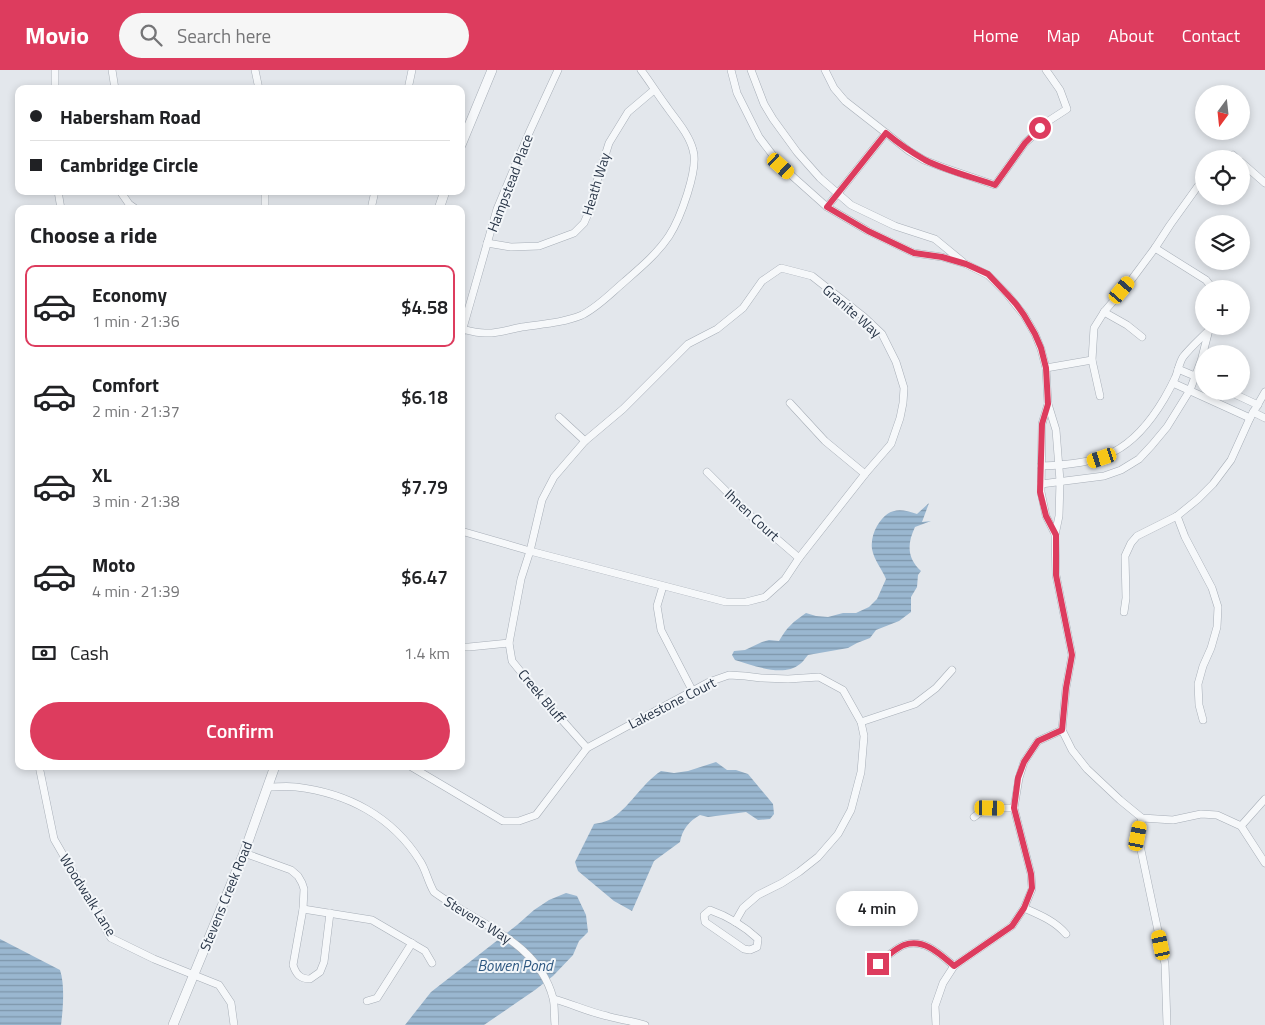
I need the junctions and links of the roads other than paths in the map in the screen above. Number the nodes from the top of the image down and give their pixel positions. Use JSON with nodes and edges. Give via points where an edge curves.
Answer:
{"nodes":[{"id":1,"x":55,"y":70,"type":"edge"},
{"id":2,"x":112,"y":70,"type":"edge"},
{"id":3,"x":254,"y":70,"type":"edge"},
{"id":4,"x":412,"y":70,"type":"edge"},
{"id":5,"x":492,"y":70,"type":"edge"},
{"id":6,"x":558,"y":70,"type":"edge"},
{"id":7,"x":641,"y":70,"type":"edge"},
{"id":8,"x":732,"y":70,"type":"edge"},
{"id":9,"x":751,"y":70,"type":"edge"},
{"id":10,"x":825,"y":70,"type":"edge"},
{"id":11,"x":1046,"y":70,"type":"edge"},
{"id":12,"x":55,"y":85,"type":"edge"},
{"id":13,"x":114,"y":85,"type":"edge"},
{"id":14,"x":258,"y":85,"type":"edge"},
{"id":15,"x":409,"y":85,"type":"edge"},
{"id":16,"x":654,"y":90,"type":"junction"},
{"id":17,"x":886,"y":133,"type":"junction"},
{"id":18,"x":465,"y":135,"type":"edge"},
{"id":19,"x":1250,"y":170,"type":"edge"},
{"id":20,"x":1265,"y":183,"type":"edge"},
{"id":21,"x":1195,"y":190,"type":"edge"},
{"id":22,"x":838,"y":193,"type":"junction"},
{"id":23,"x":123,"y":195,"type":"edge"},
{"id":24,"x":130,"y":205,"type":"edge"},
{"id":25,"x":827,"y":207,"type":"junction"},
{"id":26,"x":487,"y":243,"type":"junction"},
{"id":27,"x":1155,"y":248,"type":"junction"},
{"id":28,"x":966,"y":264,"type":"junction"},
{"id":29,"x":1206,"y":280,"type":"edge"},
{"id":30,"x":1104,"y":312,"type":"junction"},
{"id":31,"x":465,"y":321,"type":"edge"},
{"id":32,"x":465,"y":332,"type":"edge"},
{"id":33,"x":1203,"y":335,"type":"edge"},
{"id":34,"x":1142,"y":337,"type":"dead end"},
{"id":35,"x":1092,"y":360,"type":"junction"},
{"id":36,"x":1046,"y":368,"type":"junction"},
{"id":37,"x":1178,"y":369,"type":"junction"},
{"id":38,"x":1195,"y":376,"type":"edge"},
{"id":39,"x":1195,"y":378,"type":"edge"},
{"id":40,"x":1173,"y":382,"type":"junction"},
{"id":41,"x":1190,"y":390,"type":"junction"},
{"id":42,"x":1265,"y":392,"type":"edge"},
{"id":43,"x":1100,"y":396,"type":"dead end"},
{"id":44,"x":1247,"y":400,"type":"edge"},
{"id":45,"x":790,"y":403,"type":"dead end"},
{"id":46,"x":1048,"y":404,"type":"junction"},
{"id":47,"x":1258,"y":405,"type":"junction"},
{"id":48,"x":1251,"y":415,"type":"junction"},
{"id":49,"x":559,"y":417,"type":"dead end"},
{"id":50,"x":1265,"y":418,"type":"edge"},
{"id":51,"x":585,"y":441,"type":"junction"},
{"id":52,"x":1041,"y":466,"type":"junction"},
{"id":53,"x":1059,"y":466,"type":"junction"},
{"id":54,"x":707,"y":472,"type":"dead end"},
{"id":55,"x":865,"y":474,"type":"junction"},
{"id":56,"x":1060,"y":481,"type":"junction"},
{"id":57,"x":1041,"y":484,"type":"junction"},
{"id":58,"x":1177,"y":516,"type":"junction"},
{"id":59,"x":465,"y":533,"type":"edge"},
{"id":60,"x":1056,"y":535,"type":"junction"},
{"id":61,"x":530,"y":551,"type":"junction"},
{"id":62,"x":799,"y":558,"type":"junction"},
{"id":63,"x":663,"y":586,"type":"junction"},
{"id":64,"x":1124,"y":612,"type":"dead end"},
{"id":65,"x":508,"y":643,"type":"junction"},
{"id":66,"x":465,"y":647,"type":"edge"},
{"id":67,"x":952,"y":670,"type":"dead end"},
{"id":68,"x":692,"y":690,"type":"junction"},
{"id":69,"x":1203,"y":720,"type":"dead end"},
{"id":70,"x":861,"y":722,"type":"junction"},
{"id":71,"x":1062,"y":730,"type":"junction"},
{"id":72,"x":587,"y":748,"type":"junction"},
{"id":73,"x":39,"y":770,"type":"edge"},
{"id":74,"x":274,"y":770,"type":"edge"},
{"id":75,"x":417,"y":770,"type":"edge"},
{"id":76,"x":269,"y":787,"type":"junction"},
{"id":77,"x":1265,"y":799,"type":"edge"},
{"id":78,"x":1014,"y":808,"type":"junction"},
{"id":79,"x":974,"y":817,"type":"dead end"},
{"id":80,"x":1142,"y":818,"type":"junction"},
{"id":81,"x":1241,"y":826,"type":"junction"},
{"id":82,"x":244,"y":853,"type":"junction"},
{"id":83,"x":1265,"y":863,"type":"edge"},
{"id":84,"x":1024,"y":908,"type":"junction"},
{"id":85,"x":304,"y":909,"type":"junction"},
{"id":86,"x":330,"y":913,"type":"junction"},
{"id":87,"x":735,"y":922,"type":"junction"},
{"id":88,"x":1066,"y":934,"type":"dead end"},
{"id":89,"x":412,"y":943,"type":"junction"},
{"id":90,"x":432,"y":963,"type":"dead end"},
{"id":91,"x":878,"y":964,"type":"dead end"},
{"id":92,"x":954,"y":966,"type":"junction"},
{"id":93,"x":194,"y":975,"type":"junction"},
{"id":94,"x":554,"y":999,"type":"junction"},
{"id":95,"x":367,"y":1001,"type":"dead end"},
{"id":96,"x":173,"y":1025,"type":"edge"},
{"id":97,"x":234,"y":1025,"type":"edge"},
{"id":98,"x":555,"y":1025,"type":"edge"},
{"id":99,"x":645,"y":1025,"type":"edge"},
{"id":100,"x":936,"y":1025,"type":"edge"},
{"id":101,"x":1167,"y":1025,"type":"edge"}],
"edges":[{"from":1,"to":12,"type":"street"},
{"from":2,"to":13,"type":"street"},
{"from":3,"to":14,"type":"street"},
{"from":4,"to":15,"type":"street"},
{"from":5,"to":18,"type":"street"},
{"from":6,"to":26,"type":"street","name":"Hampstead Place","via":[[497,209]]},
{"from":7,"to":16,"type":"street","name":"Hampstead Place"},
{"from":8,"to":25,"type":"street","via":[[738,93],[759,137],[781,166]]},
{"from":9,"to":22,"type":"street","via":[[772,119],[814,172]]},
{"from":10,"to":17,"type":"street","via":[[845,101]]},
{"from":11,"to":17,"type":"street","via":[[1060,90],[1066,109],[1025,143],[995,185],[924,160]]},
{"from":16,"to":26,"type":"street","name":"Heath Way","via":[[628,112],[609,143],[590,209],[584,223],[574,233],[540,246],[511,247]]},
{"from":16,"to":32,"type":"street","name":"Hampstead Place","via":[[693,150],[694,167],[685,201],[670,236],[597,306],[582,314],[564,321],[490,333]]},
{"from":17,"to":22,"type":"street"},
{"from":19,"to":20,"type":"street"},
{"from":21,"to":27,"type":"street"},
{"from":22,"to":25,"type":"street"},
{"from":22,"to":28,"type":"street","via":[[867,213],[936,239]]},
{"from":23,"to":24,"type":"street"},
{"from":25,"to":28,"type":"street","via":[[914,253]]},
{"from":26,"to":31,"type":"street","name":"Hampstead Place"},
{"from":27,"to":29,"type":"street"},
{"from":27,"to":30,"type":"street"},
{"from":28,"to":36,"type":"street","via":[[988,274],[1024,315],[1038,341]]},
{"from":30,"to":34,"type":"street"},
{"from":30,"to":35,"type":"street","via":[[1094,328]]},
{"from":33,"to":37,"type":"street","via":[[1182,359]]},
{"from":35,"to":36,"type":"street"},
{"from":35,"to":43,"type":"street"},
{"from":36,"to":46,"type":"street"},
{"from":37,"to":38,"type":"street"},
{"from":37,"to":40,"type":"street"},
{"from":39,"to":41,"type":"street"},
{"from":40,"to":41,"type":"street"},
{"from":40,"to":53,"type":"street","via":[[1147,426],[1124,447],[1102,458]]},
{"from":41,"to":48,"type":"street"},
{"from":41,"to":56,"type":"street","via":[[1167,427],[1139,459],[1104,476]]},
{"from":42,"to":47,"type":"street"},
{"from":44,"to":47,"type":"street"},
{"from":45,"to":55,"type":"street","via":[[825,441]]},
{"from":46,"to":52,"type":"street","via":[[1042,424]]},
{"from":46,"to":53,"type":"street","via":[[1056,430]]},
{"from":47,"to":48,"type":"street"},
{"from":48,"to":50,"type":"street"},
{"from":48,"to":58,"type":"street","via":[[1231,460],[1213,484]]},
{"from":49,"to":51,"type":"street"},
{"from":51,"to":55,"type":"street","name":"Granite Way","via":[[623,409],[688,344],[717,329],[742,308],[762,281],[781,268],[812,276],[864,317],[882,334],[896,362],[904,388],[900,418],[890,444]]},
{"from":51,"to":61,"type":"street","name":"Granite Way","via":[[554,477],[542,500]]},
{"from":52,"to":53,"type":"street"},
{"from":52,"to":57,"type":"street"},
{"from":53,"to":56,"type":"street"},
{"from":54,"to":62,"type":"street","name":"Ihnen Court"},
{"from":55,"to":62,"type":"street","name":"Granite Way"},
{"from":56,"to":57,"type":"street"},
{"from":56,"to":60,"type":"street"},
{"from":57,"to":60,"type":"street","via":[[1046,516]]},
{"from":58,"to":64,"type":"street","via":[[1137,536],[1131,544],[1125,556]]},
{"from":58,"to":69,"type":"street","via":[[1218,607],[1217,627],[1198,684]]},
{"from":59,"to":61,"type":"street","name":"Granite Way"},
{"from":60,"to":71,"type":"street","via":[[1056,575],[1072,655]]},
{"from":61,"to":63,"type":"street","name":"Granite Way"},
{"from":61,"to":65,"type":"street"},
{"from":62,"to":63,"type":"street","name":"Granite Way","via":[[785,579],[765,597],[746,602],[726,602]]},
{"from":63,"to":68,"type":"street","via":[[657,606],[661,630]]},
{"from":65,"to":66,"type":"street"},
{"from":65,"to":72,"type":"street","name":"Creek Bluff","via":[[512,661]]},
{"from":67,"to":70,"type":"street","via":[[915,704]]},
{"from":68,"to":70,"type":"street","name":"Lakestone Court","via":[[729,675],[770,679],[819,677],[843,690]]},
{"from":68,"to":72,"type":"street","name":"Lakestone Court"},
{"from":70,"to":87,"type":"street","name":"Lakestone Court","via":[[864,736],[861,772],[851,810],[838,834],[818,857],[799,872],[758,895],[743,908]]},
{"from":71,"to":78,"type":"street","via":[[1038,741],[1024,762]]},
{"from":71,"to":80,"type":"street","via":[[1087,769]]},
{"from":72,"to":75,"type":"street","name":"Lakestone Court","via":[[536,815],[519,821],[503,821]]},
{"from":73,"to":93,"type":"street","name":"Woodwalk Lane","via":[[54,839],[111,938]]},
{"from":74,"to":76,"type":"street","name":"Stevens Creek Road"},
{"from":76,"to":82,"type":"street","name":"Stevens Creek Road"},
{"from":76,"to":94,"type":"street","name":"Stevens Way","via":[[296,787],[327,794],[352,802],[387,822],[421,862],[434,892],[500,932],[526,952],[544,975]]},
{"from":77,"to":81,"type":"street"},
{"from":78,"to":79,"type":"street","via":[[990,808]]},
{"from":78,"to":84,"type":"street","via":[[1031,874],[1032,888]]},
{"from":80,"to":81,"type":"street","via":[[1173,820],[1201,814],[1217,815]]},
{"from":80,"to":101,"type":"street","via":[[1138,836],[1164,964]]},
{"from":81,"to":83,"type":"street"},
{"from":82,"to":85,"type":"street","via":[[291,870],[298,876],[304,889]]},
{"from":82,"to":93,"type":"street","name":"Stevens Creek Road"},
{"from":84,"to":88,"type":"street","via":[[1047,918]]},
{"from":84,"to":92,"type":"street","via":[[1012,926]]},
{"from":85,"to":86,"type":"street"},
{"from":85,"to":86,"type":"street","via":[[293,965],[299,977],[307,979],[320,972],[324,962]]},
{"from":86,"to":89,"type":"street","via":[[372,920]]},
{"from":87,"to":87,"type":"street","via":[[710,910],[704,915],[705,922],[744,949],[757,947],[758,939]]},
{"from":89,"to":90,"type":"street","via":[[425,952]]},
{"from":89,"to":95,"type":"street","via":[[377,998]]},
{"from":91,"to":92,"type":"street","via":[[904,945],[912,944],[934,950]]},
{"from":92,"to":100,"type":"street","via":[[943,983],[935,1006]]},
{"from":93,"to":96,"type":"street","name":"Stevens Creek Road"},
{"from":93,"to":97,"type":"street","name":"Woodwalk Lane","via":[[220,985],[231,1003]]},
{"from":94,"to":98,"type":"street","name":"Stevens Way"},
{"from":94,"to":99,"type":"street"}]}
